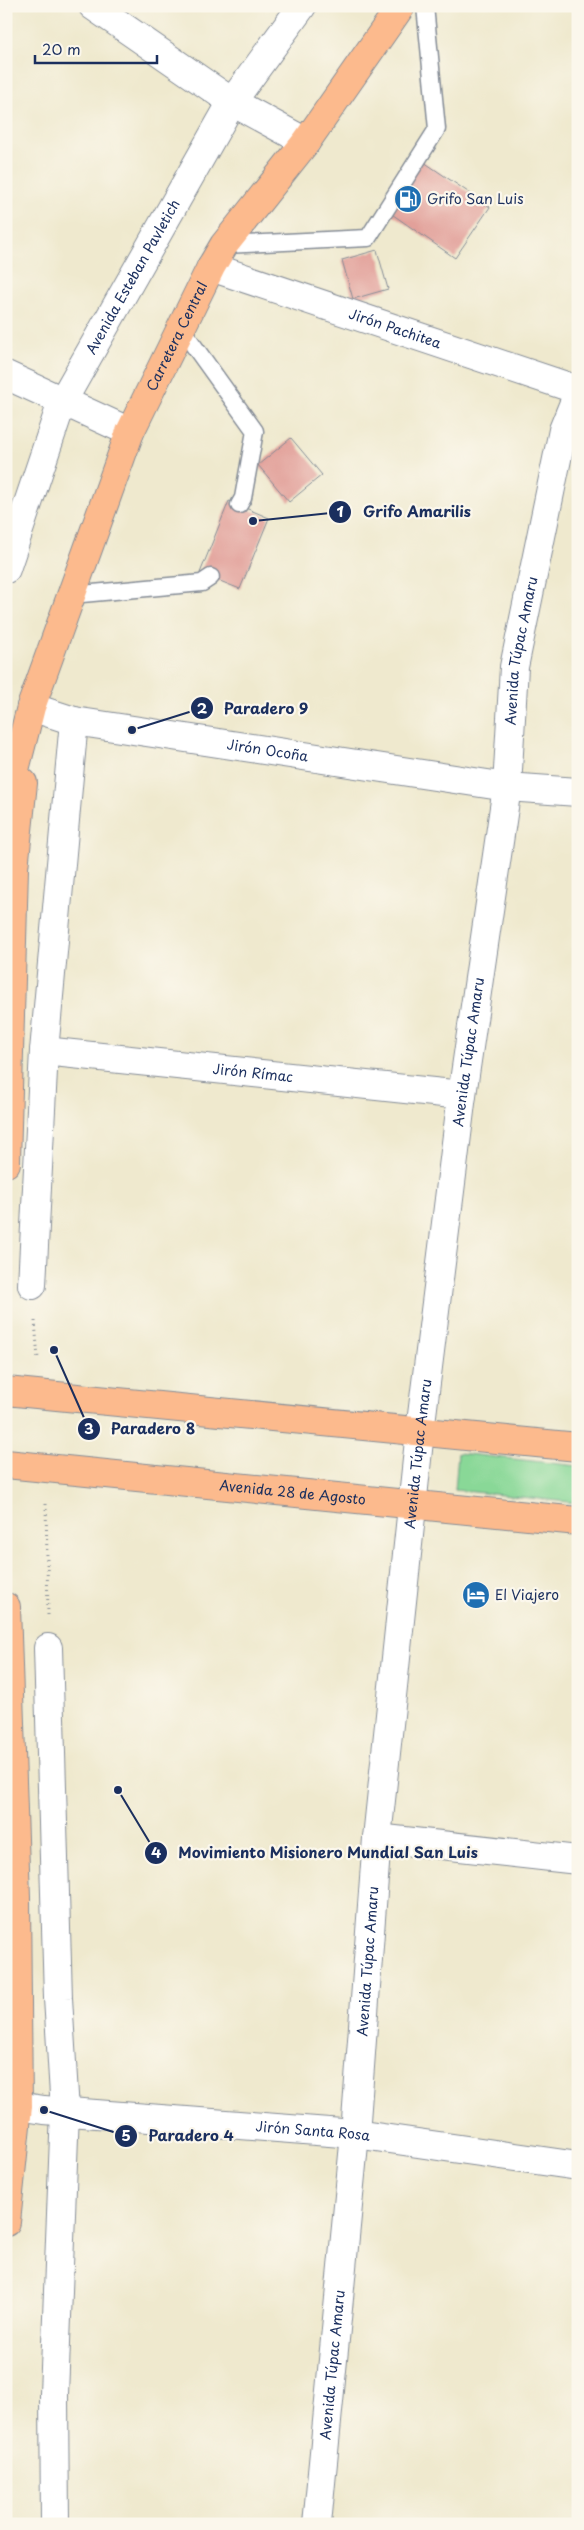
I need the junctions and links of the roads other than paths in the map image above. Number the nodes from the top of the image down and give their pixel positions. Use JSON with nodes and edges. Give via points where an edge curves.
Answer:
{"nodes":[{"id":1,"x":93,"y":6,"type":"edge"},
{"id":2,"x":302,"y":6,"type":"edge"},
{"id":3,"x":401,"y":6,"type":"edge"},
{"id":4,"x":425,"y":6,"type":"edge"},
{"id":5,"x":232,"y":102,"type":"junction"},
{"id":6,"x":306,"y":142,"type":"junction"},
{"id":7,"x":218,"y":256,"type":"junction"},
{"id":8,"x":181,"y":328,"type":"junction"},
{"id":9,"x":6,"y":375,"type":"edge"},
{"id":10,"x":578,"y":392,"type":"edge"},
{"id":11,"x":62,"y":402,"type":"junction"},
{"id":12,"x":130,"y":432,"type":"junction"},
{"id":13,"x":239,"y":506,"type":"dead end"},
{"id":14,"x":6,"y":569,"type":"edge"},
{"id":15,"x":211,"y":577,"type":"dead end"},
{"id":16,"x":71,"y":595,"type":"junction"},
{"id":17,"x":31,"y":707,"type":"junction"},
{"id":18,"x":74,"y":721,"type":"junction"},
{"id":19,"x":507,"y":786,"type":"junction"},
{"id":20,"x":578,"y":792,"type":"edge"},
{"id":21,"x":6,"y":805,"type":"edge"},
{"id":22,"x":44,"y":1051,"type":"junction"},
{"id":23,"x":462,"y":1095,"type":"junction"},
{"id":24,"x":6,"y":1163,"type":"edge"},
{"id":25,"x":32,"y":1285,"type":"road end"},
{"id":26,"x":6,"y":1391,"type":"edge"},
{"id":27,"x":420,"y":1431,"type":"junction"},
{"id":28,"x":578,"y":1447,"type":"edge"},
{"id":29,"x":6,"y":1464,"type":"edge"},
{"id":30,"x":412,"y":1503,"type":"junction"},
{"id":31,"x":578,"y":1521,"type":"edge"},
{"id":32,"x":6,"y":1607,"type":"edge"},
{"id":33,"x":48,"y":1648,"type":"road end"},
{"id":34,"x":377,"y":1838,"type":"junction"},
{"id":35,"x":578,"y":1860,"type":"edge"},
{"id":36,"x":18,"y":2106,"type":"junction"},
{"id":37,"x":65,"y":2111,"type":"junction"},
{"id":38,"x":355,"y":2134,"type":"junction"},
{"id":39,"x":578,"y":2166,"type":"edge"},
{"id":40,"x":6,"y":2222,"type":"edge"},
{"id":41,"x":55,"y":2524,"type":"edge"},
{"id":42,"x":316,"y":2524,"type":"edge"}],
"edges":[{"from":1,"to":5,"type":"street"},
{"from":2,"to":5,"type":"street","name":"Avenida Esteban Pavletich"},
{"from":3,"to":6,"type":"main road","name":"Carretera Central"},
{"from":4,"to":7,"type":"lane","via":[[437,129],[368,238]]},
{"from":5,"to":6,"type":"street"},
{"from":5,"to":11,"type":"street","name":"Avenida Esteban Pavletich"},
{"from":6,"to":7,"type":"main road","name":"Carretera Central"},
{"from":7,"to":8,"type":"main road","name":"Carretera Central"},
{"from":7,"to":10,"type":"street","name":"Jirón Pachitea"},
{"from":8,"to":12,"type":"main road","name":"Carretera Central"},
{"from":8,"to":13,"type":"lane","via":[[255,431]]},
{"from":9,"to":11,"type":"street"},
{"from":10,"to":19,"type":"street","name":"Avenida Túpac Amaru","via":[[563,430],[514,667]]},
{"from":11,"to":12,"type":"street"},
{"from":11,"to":14,"type":"street","name":"Avenida Esteban Pavletich"},
{"from":12,"to":16,"type":"main road","name":"Carretera Central"},
{"from":15,"to":16,"type":"lane","via":[[202,583]]},
{"from":16,"to":17,"type":"main road","name":"Carretera Central"},
{"from":17,"to":18,"type":"street","name":"Jirón Ocoña"},
{"from":17,"to":21,"type":"main road","name":"Carretera Central"},
{"from":17,"to":24,"type":"main road","name":"Carretera Central","via":[[14,868]]},
{"from":18,"to":19,"type":"street","name":"Jirón Ocoña"},
{"from":18,"to":22,"type":"street"},
{"from":19,"to":20,"type":"street","name":"Jirón Ocoña"},
{"from":19,"to":23,"type":"street","name":"Avenida Túpac Amaru"},
{"from":22,"to":23,"type":"street","name":"Jirón Rímac"},
{"from":22,"to":25,"type":"street"},
{"from":23,"to":27,"type":"street","name":"Avenida Túpac Amaru"},
{"from":26,"to":27,"type":"main road"},
{"from":27,"to":28,"type":"main road"},
{"from":27,"to":30,"type":"street","name":"Avenida Túpac Amaru"},
{"from":29,"to":30,"type":"main road","name":"Avenida 28 de Agosto"},
{"from":30,"to":31,"type":"main road","name":"Avenida 28 de Agosto"},
{"from":30,"to":34,"type":"street","name":"Avenida Túpac Amaru"},
{"from":32,"to":36,"type":"main road","via":[[16,1897]]},
{"from":33,"to":37,"type":"street","via":[[58,1998]]},
{"from":34,"to":35,"type":"street"},
{"from":34,"to":38,"type":"street","name":"Avenida Túpac Amaru"},
{"from":36,"to":37,"type":"street","name":"Jirón Santa Rosa"},
{"from":36,"to":40,"type":"main road"},
{"from":37,"to":38,"type":"street","name":"Jirón Santa Rosa"},
{"from":37,"to":41,"type":"street","via":[[54,2394]]},
{"from":38,"to":39,"type":"street","name":"Jirón Santa Rosa"},
{"from":38,"to":42,"type":"street","name":"Avenida Túpac Amaru"}]}
